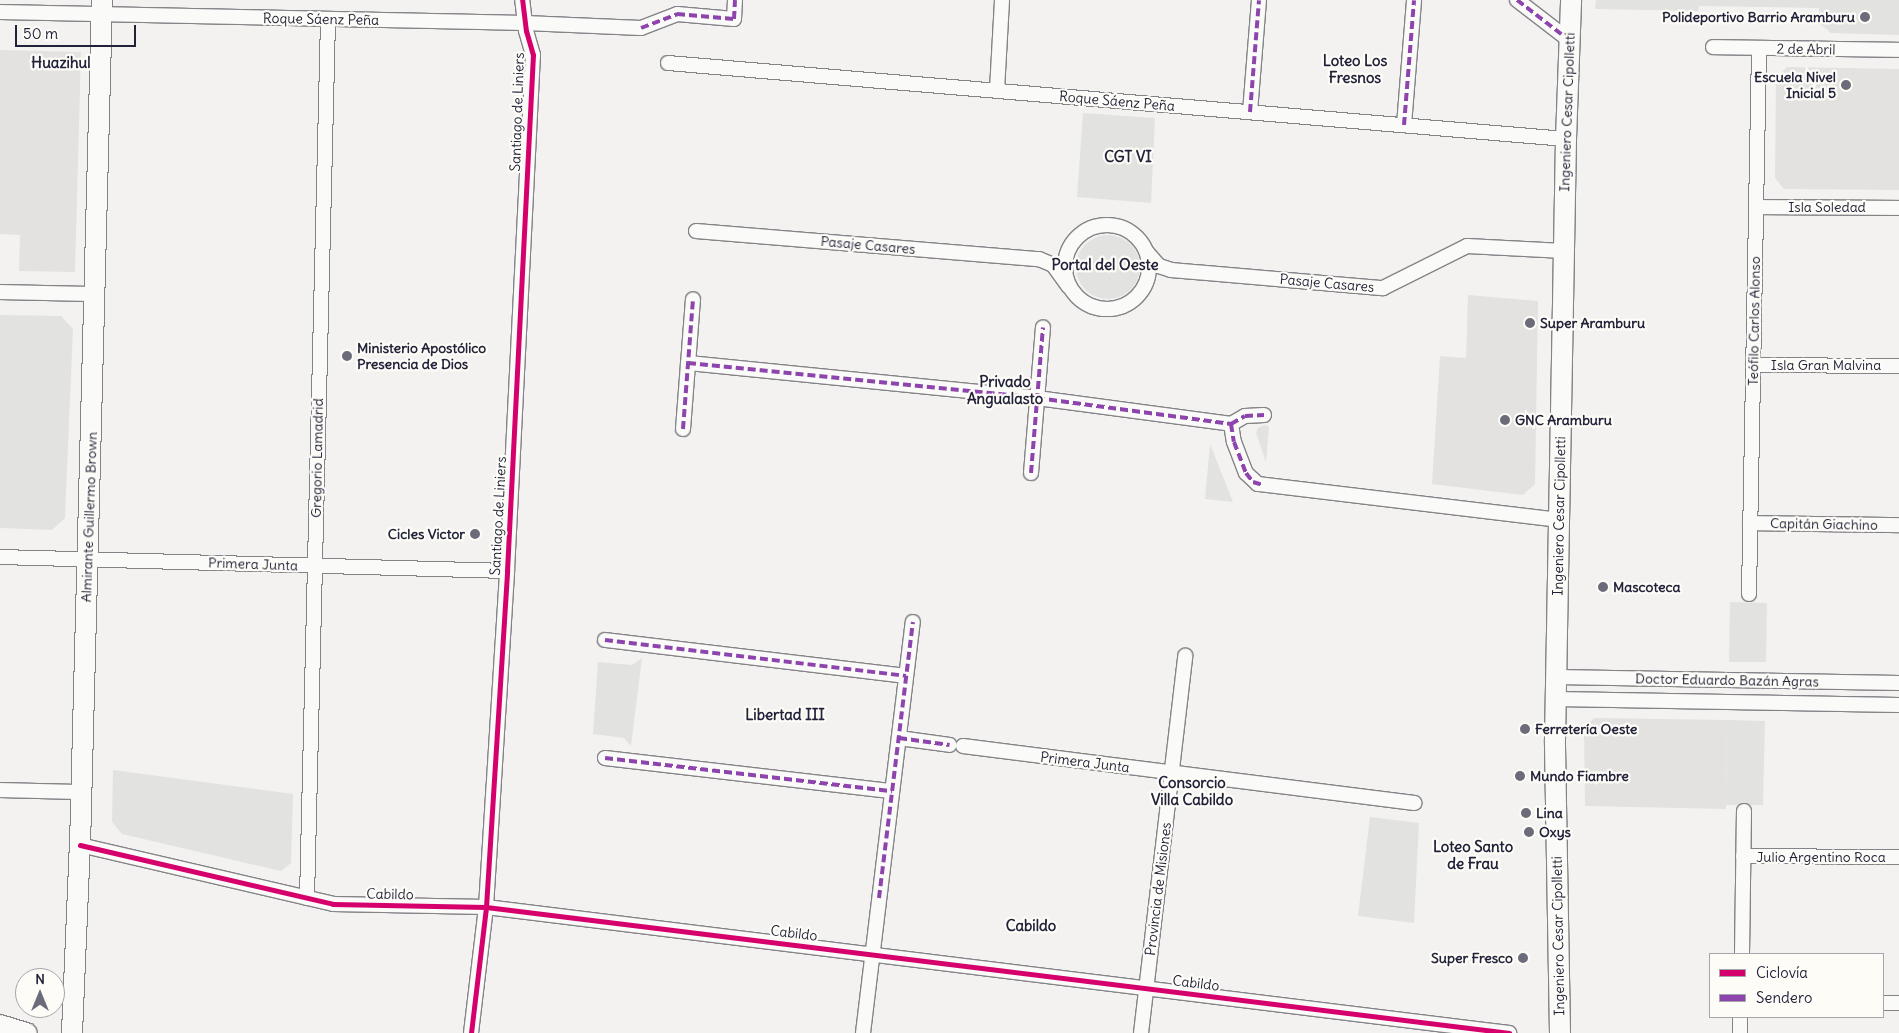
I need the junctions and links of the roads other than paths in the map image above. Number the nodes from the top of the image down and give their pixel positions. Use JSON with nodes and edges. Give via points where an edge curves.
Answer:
{"nodes":[{"id":1,"x":522,"y":0,"type":"edge"},
{"id":2,"x":735,"y":0,"type":"edge"},
{"id":3,"x":1002,"y":0,"type":"edge"},
{"id":4,"x":1259,"y":0,"type":"edge"},
{"id":5,"x":1414,"y":0,"type":"edge"},
{"id":6,"x":1517,"y":0,"type":"edge"},
{"id":7,"x":1571,"y":0,"type":"edge"},
{"id":8,"x":102,"y":7,"type":"edge"},
{"id":9,"x":0,"y":12,"type":"edge"},
{"id":10,"x":328,"y":19,"type":"junction"},
{"id":11,"x":525,"y":23,"type":"junction"},
{"id":12,"x":1570,"y":40,"type":"junction"},
{"id":13,"x":1713,"y":47,"type":"dead end"},
{"id":14,"x":1758,"y":48,"type":"junction"},
{"id":15,"x":1899,"y":50,"type":"edge"},
{"id":16,"x":668,"y":63,"type":"dead end"},
{"id":17,"x":997,"y":90,"type":"junction"},
{"id":18,"x":1250,"y":112,"type":"junction"},
{"id":19,"x":1404,"y":125,"type":"junction"},
{"id":20,"x":1566,"y":138,"type":"junction"},
{"id":21,"x":1756,"y":207,"type":"junction"},
{"id":22,"x":1899,"y":208,"type":"edge"},
{"id":23,"x":696,"y":231,"type":"dead end"},
{"id":24,"x":1070,"y":247,"type":"junction"},
{"id":25,"x":1146,"y":251,"type":"junction"},
{"id":26,"x":1564,"y":251,"type":"junction"},
{"id":27,"x":1039,"y":259,"type":"junction"},
{"id":28,"x":1171,"y":270,"type":"junction"},
{"id":29,"x":1070,"y":287,"type":"junction"},
{"id":30,"x":1144,"y":288,"type":"junction"},
{"id":31,"x":0,"y":292,"type":"edge"},
{"id":32,"x":95,"y":294,"type":"junction"},
{"id":33,"x":693,"y":299,"type":"dead end"},
{"id":34,"x":1043,"y":327,"type":"dead end"},
{"id":35,"x":688,"y":363,"type":"junction"},
{"id":36,"x":1753,"y":365,"type":"junction"},
{"id":37,"x":1899,"y":366,"type":"edge"},
{"id":38,"x":1037,"y":398,"type":"junction"},
{"id":39,"x":1264,"y":415,"type":"dead end"},
{"id":40,"x":1231,"y":424,"type":"junction"},
{"id":41,"x":683,"y":429,"type":"dead end"},
{"id":42,"x":1030,"y":473,"type":"dead end"},
{"id":43,"x":1559,"y":520,"type":"junction"},
{"id":44,"x":1750,"y":522,"type":"junction"},
{"id":45,"x":1899,"y":525,"type":"edge"},
{"id":46,"x":0,"y":557,"type":"edge"},
{"id":47,"x":88,"y":559,"type":"junction"},
{"id":48,"x":314,"y":566,"type":"junction"},
{"id":49,"x":507,"y":571,"type":"junction"},
{"id":50,"x":1749,"y":594,"type":"dead end"},
{"id":51,"x":913,"y":622,"type":"dead end"},
{"id":52,"x":605,"y":640,"type":"dead end"},
{"id":53,"x":1185,"y":656,"type":"dead end"},
{"id":54,"x":906,"y":676,"type":"junction"},
{"id":55,"x":1556,"y":677,"type":"junction"},
{"id":56,"x":1899,"y":683,"type":"edge"},
{"id":57,"x":1556,"y":699,"type":"junction"},
{"id":58,"x":1899,"y":704,"type":"edge"},
{"id":59,"x":899,"y":738,"type":"junction"},
{"id":60,"x":605,"y":758,"type":"dead end"},
{"id":61,"x":1172,"y":773,"type":"junction"},
{"id":62,"x":0,"y":790,"type":"edge"},
{"id":63,"x":892,"y":791,"type":"junction"},
{"id":64,"x":81,"y":792,"type":"junction"},
{"id":65,"x":1414,"y":803,"type":"dead end"},
{"id":66,"x":1744,"y":811,"type":"dead end"},
{"id":67,"x":80,"y":845,"type":"junction"},
{"id":68,"x":1743,"y":856,"type":"junction"},
{"id":69,"x":1899,"y":857,"type":"edge"},
{"id":70,"x":307,"y":898,"type":"junction"},
{"id":71,"x":486,"y":907,"type":"junction"},
{"id":72,"x":1742,"y":953,"type":"edge"},
{"id":73,"x":872,"y":954,"type":"junction"},
{"id":74,"x":1146,"y":988,"type":"junction"},
{"id":75,"x":1884,"y":1003,"type":"edge"},
{"id":76,"x":1899,"y":1003,"type":"edge"},
{"id":77,"x":1740,"y":1018,"type":"edge"},
{"id":78,"x":0,"y":1025,"type":"edge"},
{"id":79,"x":1405,"y":1027,"type":"edge"},
{"id":80,"x":27,"y":1033,"type":"edge"},
{"id":81,"x":72,"y":1033,"type":"edge"},
{"id":82,"x":471,"y":1033,"type":"edge"},
{"id":83,"x":863,"y":1033,"type":"edge"},
{"id":84,"x":1141,"y":1033,"type":"edge"},
{"id":85,"x":1509,"y":1033,"type":"edge"},
{"id":86,"x":1560,"y":1033,"type":"edge"},
{"id":87,"x":1740,"y":1033,"type":"edge"}],
"edges":[{"from":1,"to":11,"type":"street","name":"Santiago de Liniers"},
{"from":2,"to":11,"type":"street","name":"Roque Sáenz Peña","via":[[734,19],[677,14],[641,28]]},
{"from":3,"to":17,"type":"street"},
{"from":4,"to":18,"type":"street"},
{"from":5,"to":19,"type":"street"},
{"from":6,"to":12,"type":"street"},
{"from":7,"to":12,"type":"main road","name":"Ingeniero Cesar Cipolletti"},
{"from":8,"to":9,"type":"street","name":"Roque Sáenz Peña"},
{"from":8,"to":10,"type":"street","name":"Roque Sáenz Peña"},
{"from":8,"to":32,"type":"main road","name":"Almirante Guillermo Brown"},
{"from":10,"to":11,"type":"street","name":"Roque Sáenz Peña"},
{"from":10,"to":48,"type":"street","name":"Gregorio Lamadrid"},
{"from":11,"to":49,"type":"street","name":"Santiago de Liniers","via":[[533,54]]},
{"from":12,"to":20,"type":"main road","name":"Ingeniero Cesar Cipolletti"},
{"from":13,"to":14,"type":"street","name":"2 de Abril"},
{"from":14,"to":15,"type":"street","name":"2 de Abril"},
{"from":14,"to":21,"type":"street","name":"Teófilo Carlos Alonso"},
{"from":16,"to":17,"type":"street","name":"Roque Sáenz Peña"},
{"from":17,"to":18,"type":"street","name":"Roque Sáenz Peña"},
{"from":18,"to":19,"type":"street","name":"Roque Sáenz Peña"},
{"from":19,"to":20,"type":"street","name":"Roque Sáenz Peña"},
{"from":20,"to":26,"type":"main road","name":"Ingeniero Cesar Cipolletti"},
{"from":21,"to":22,"type":"street","name":"Isla Soledad"},
{"from":21,"to":36,"type":"street","name":"Teófilo Carlos Alonso"},
{"from":23,"to":27,"type":"street","name":"Pasaje Casares"},
{"from":24,"to":25,"type":"street","name":"Pasaje Casares","via":[[1078,236],[1103,225],[1129,231],[1140,240]]},
{"from":24,"to":27,"type":"street","name":"Pasaje Casares","via":[[1054,257]]},
{"from":24,"to":29,"type":"street","via":[[1065,260],[1065,274]]},
{"from":25,"to":28,"type":"street","name":"Pasaje Casares","via":[[1159,266]]},
{"from":25,"to":30,"type":"street","via":[[1150,270]]},
{"from":26,"to":28,"type":"street","name":"Pasaje Casares","via":[[1467,246],[1383,288]]},
{"from":26,"to":43,"type":"main road","name":"Ingeniero Cesar Cipolletti"},
{"from":27,"to":29,"type":"street","name":"Pasaje Casares","via":[[1053,265]]},
{"from":28,"to":30,"type":"street","name":"Pasaje Casares","via":[[1156,276]]},
{"from":29,"to":30,"type":"street","name":"Pasaje Casares","via":[[1077,297],[1100,309],[1113,309],[1131,302]]},
{"from":31,"to":32,"type":"street"},
{"from":32,"to":47,"type":"main road","name":"Almirante Guillermo Brown"},
{"from":33,"to":35,"type":"street"},
{"from":34,"to":38,"type":"street"},
{"from":35,"to":38,"type":"street"},
{"from":35,"to":41,"type":"street"},
{"from":36,"to":37,"type":"street","name":"Isla Gran Malvina"},
{"from":36,"to":44,"type":"street","name":"Teófilo Carlos Alonso"},
{"from":38,"to":40,"type":"street"},
{"from":38,"to":42,"type":"street"},
{"from":39,"to":40,"type":"street","via":[[1245,416]]},
{"from":40,"to":43,"type":"street","via":[[1246,473],[1258,484]]},
{"from":43,"to":55,"type":"main road","name":"Ingeniero Cesar Cipolletti"},
{"from":44,"to":45,"type":"street","name":"Capitán Giachino"},
{"from":44,"to":50,"type":"street","name":"Teófilo Carlos Alonso"},
{"from":46,"to":47,"type":"street","name":"Primera Junta"},
{"from":47,"to":48,"type":"street","name":"Primera Junta"},
{"from":47,"to":64,"type":"main road","name":"Almirante Guillermo Brown"},
{"from":48,"to":49,"type":"street","name":"Primera Junta"},
{"from":48,"to":70,"type":"street","name":"Gregorio Lamadrid"},
{"from":49,"to":71,"type":"street","name":"Santiago de Liniers"},
{"from":51,"to":54,"type":"street"},
{"from":52,"to":54,"type":"street"},
{"from":53,"to":61,"type":"street","name":"Provincia de Misiones"},
{"from":54,"to":59,"type":"street"},
{"from":55,"to":56,"type":"street","name":"Doctor Eduardo Bazán Agras"},
{"from":55,"to":57,"type":"main road","name":"Ingeniero Cesar Cipolletti"},
{"from":57,"to":58,"type":"street","name":"Doctor Eduardo Bazán Agras"},
{"from":57,"to":86,"type":"main road","name":"Ingeniero Cesar Cipolletti"},
{"from":59,"to":61,"type":"street","name":"Primera Junta"},
{"from":59,"to":63,"type":"street"},
{"from":60,"to":63,"type":"street"},
{"from":61,"to":65,"type":"street","name":"Primera Junta"},
{"from":61,"to":74,"type":"street","name":"Provincia de Misiones"},
{"from":62,"to":64,"type":"street"},
{"from":63,"to":73,"type":"street"},
{"from":64,"to":67,"type":"main road","name":"Almirante Guillermo Brown"},
{"from":66,"to":68,"type":"street"},
{"from":67,"to":70,"type":"street","name":"Cabildo"},
{"from":67,"to":81,"type":"main road","name":"Almirante Guillermo Brown"},
{"from":68,"to":69,"type":"street","name":"Julio Argentino Roca"},
{"from":68,"to":72,"type":"street"},
{"from":70,"to":71,"type":"street","name":"Cabildo","via":[[333,904]]},
{"from":71,"to":73,"type":"street","name":"Cabildo"},
{"from":71,"to":82,"type":"street","name":"Santiago de Liniers"},
{"from":73,"to":74,"type":"street","name":"Cabildo"},
{"from":73,"to":83,"type":"street"},
{"from":74,"to":79,"type":"street","name":"Cabildo"},
{"from":74,"to":84,"type":"street","name":"Provincia de Misiones"},
{"from":75,"to":76,"type":"street"},
{"from":77,"to":87,"type":"street"},
{"from":78,"to":80,"type":"main road"},
{"from":79,"to":85,"type":"street","name":"Cabildo"}]}
